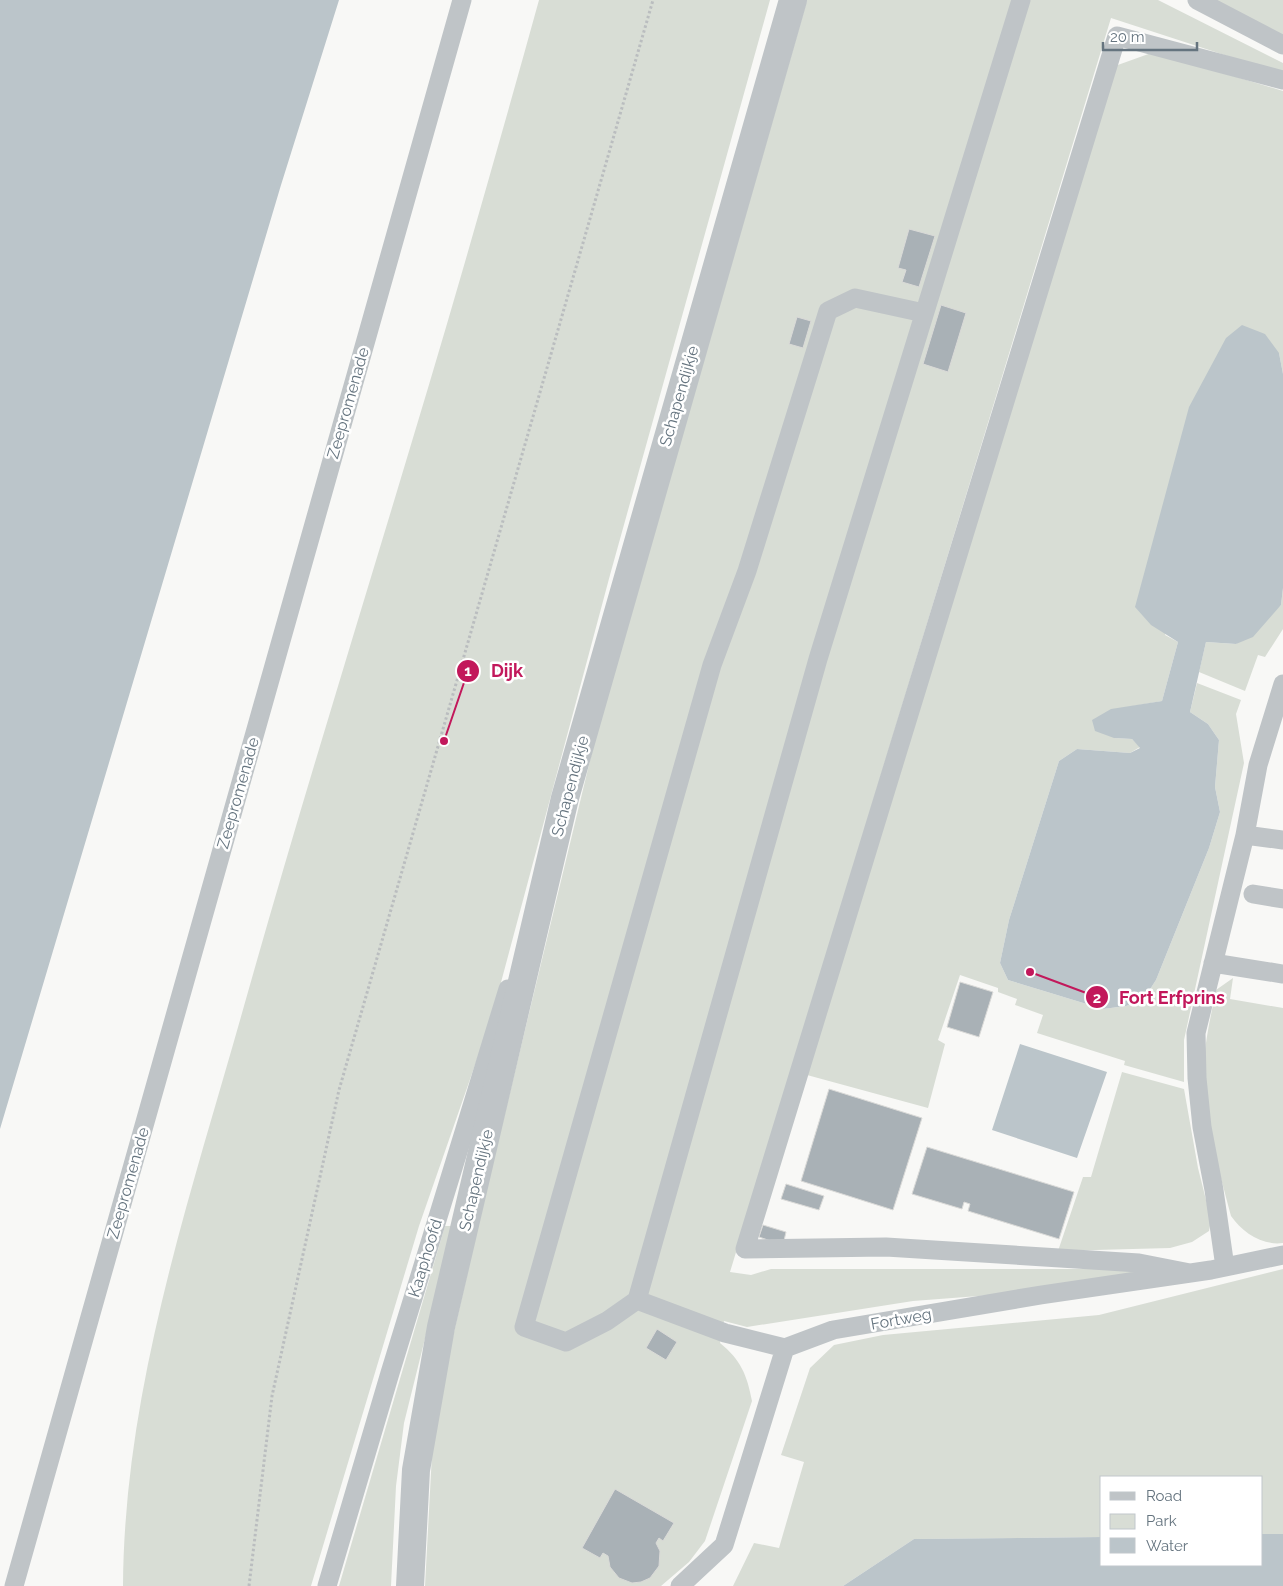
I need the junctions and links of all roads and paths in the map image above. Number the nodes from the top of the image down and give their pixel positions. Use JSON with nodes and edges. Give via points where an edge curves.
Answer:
{"nodes":[{"id":1,"x":462,"y":0,"type":"edge"},
{"id":2,"x":653,"y":0,"type":"edge"},
{"id":3,"x":793,"y":0,"type":"edge"},
{"id":4,"x":1021,"y":0,"type":"edge"},
{"id":5,"x":1197,"y":0,"type":"edge"},
{"id":6,"x":1283,"y":45,"type":"edge"},
{"id":7,"x":1283,"y":80,"type":"edge"},
{"id":8,"x":924,"y":313,"type":"junction"},
{"id":9,"x":1283,"y":684,"type":"edge"},
{"id":10,"x":1245,"y":834,"type":"junction"},
{"id":11,"x":1283,"y":840,"type":"edge"},
{"id":12,"x":1253,"y":894,"type":"dead end"},
{"id":13,"x":1283,"y":899,"type":"edge"},
{"id":14,"x":534,"y":936,"type":"junction"},
{"id":15,"x":1213,"y":963,"type":"junction"},
{"id":16,"x":1283,"y":974,"type":"edge"},
{"id":17,"x":1283,"y":1255,"type":"edge"},
{"id":18,"x":1225,"y":1267,"type":"junction"},
{"id":19,"x":1190,"y":1273,"type":"junction"},
{"id":20,"x":636,"y":1300,"type":"junction"},
{"id":21,"x":785,"y":1348,"type":"junction"},
{"id":22,"x":14,"y":1586,"type":"edge"},
{"id":23,"x":249,"y":1586,"type":"edge"},
{"id":24,"x":327,"y":1586,"type":"edge"},
{"id":25,"x":410,"y":1586,"type":"edge"},
{"id":26,"x":680,"y":1586,"type":"edge"}],
"edges":[{"from":1,"to":22,"type":"lane","name":"Zeepromenade"},
{"from":2,"to":23,"type":"path","via":[[339,1090],[272,1396]]},
{"from":3,"to":14,"type":"street","name":"Schapendijkje","via":[[565,798]]},
{"from":4,"to":8,"type":"lane"},
{"from":5,"to":6,"type":"lane"},
{"from":7,"to":19,"type":"lane","via":[[1117,36],[745,1249],[886,1247],[1139,1263]]},
{"from":8,"to":20,"type":"lane","via":[[818,659]]},
{"from":8,"to":20,"type":"lane","via":[[856,298],[828,311],[750,562],[712,665],[524,1328],[566,1342],[607,1322]]},
{"from":9,"to":10,"type":"lane","via":[[1258,765]]},
{"from":10,"to":11,"type":"lane"},
{"from":10,"to":15,"type":"lane"},
{"from":12,"to":13,"type":"lane"},
{"from":14,"to":24,"type":"lane","name":"Kaaphoofd","via":[[518,957]]},
{"from":14,"to":25,"type":"street","name":"Schapendijkje","via":[[441,1326],[416,1470]]},
{"from":15,"to":16,"type":"lane"},
{"from":15,"to":18,"type":"lane","via":[[1196,1033],[1197,1078]]},
{"from":17,"to":18,"type":"lane","name":"Fortweg"},
{"from":18,"to":19,"type":"lane","name":"Fortweg"},
{"from":19,"to":21,"type":"lane","name":"Fortweg","via":[[833,1330]]},
{"from":20,"to":21,"type":"lane","via":[[725,1333]]},
{"from":21,"to":26,"type":"lane","via":[[724,1545]]}]}
